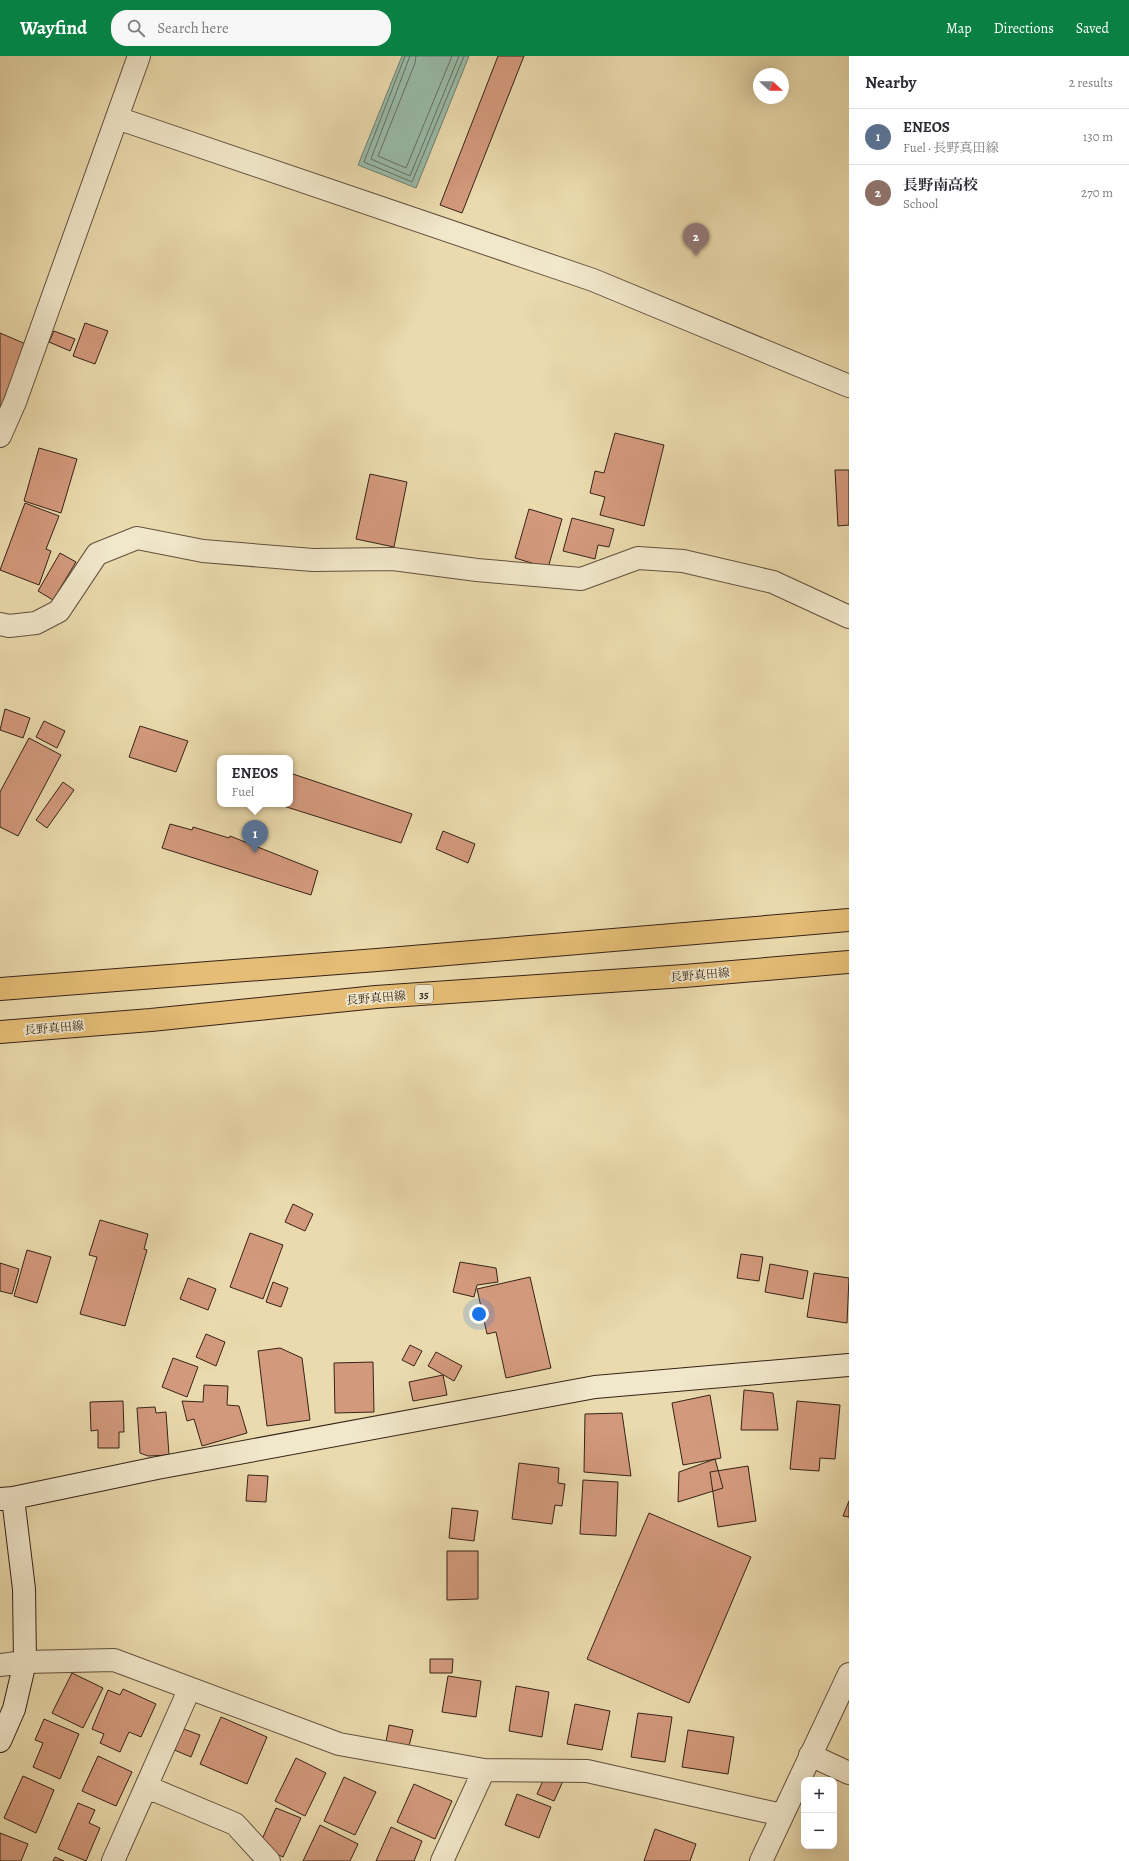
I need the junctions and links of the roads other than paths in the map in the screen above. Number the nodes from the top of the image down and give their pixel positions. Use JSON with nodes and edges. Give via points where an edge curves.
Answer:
{"nodes":[{"id":1,"x":139,"y":56,"type":"edge"},
{"id":2,"x":117,"y":118,"type":"junction"},
{"id":3,"x":849,"y":386,"type":"edge"},
{"id":4,"x":0,"y":436,"type":"edge"},
{"id":5,"x":849,"y":617,"type":"edge"},
{"id":6,"x":0,"y":624,"type":"edge"},
{"id":7,"x":849,"y":920,"type":"edge"},
{"id":8,"x":849,"y":962,"type":"edge"},
{"id":9,"x":0,"y":989,"type":"edge"},
{"id":10,"x":0,"y":1032,"type":"edge"},
{"id":11,"x":849,"y":1365,"type":"edge"},
{"id":12,"x":7,"y":1498,"type":"edge"},
{"id":13,"x":25,"y":1662,"type":"junction"},
{"id":14,"x":0,"y":1665,"type":"edge"},
{"id":15,"x":849,"y":1674,"type":"edge"},
{"id":16,"x":189,"y":1690,"type":"junction"},
{"id":17,"x":0,"y":1741,"type":"edge"},
{"id":18,"x":810,"y":1755,"type":"junction"},
{"id":19,"x":484,"y":1770,"type":"junction"},
{"id":20,"x":849,"y":1773,"type":"edge"},
{"id":21,"x":147,"y":1787,"type":"junction"},
{"id":22,"x":782,"y":1815,"type":"junction"},
{"id":23,"x":113,"y":1861,"type":"edge"},
{"id":24,"x":270,"y":1861,"type":"edge"},
{"id":25,"x":442,"y":1861,"type":"edge"},
{"id":26,"x":761,"y":1861,"type":"edge"}],
"edges":[{"from":1,"to":2,"type":"street"},
{"from":2,"to":3,"type":"street","via":[[593,280]]},
{"from":2,"to":4,"type":"street"},
{"from":5,"to":6,"type":"street","via":[[773,582],[683,561],[638,558],[581,579],[477,570],[393,559],[313,560],[204,551],[137,538],[97,554],[59,611],[36,623],[9,626]]},
{"from":7,"to":9,"type":"main road"},
{"from":8,"to":10,"type":"main road","name":"長野真田線","number":"35","via":[[376,997]]},
{"from":11,"to":12,"type":"street","via":[[595,1387]]},
{"from":12,"to":13,"type":"street","via":[[24,1589]]},
{"from":13,"to":14,"type":"street"},
{"from":13,"to":16,"type":"street","via":[[114,1660]]},
{"from":13,"to":17,"type":"street","via":[[14,1709]]},
{"from":15,"to":18,"type":"street"},
{"from":16,"to":19,"type":"street","via":[[339,1744]]},
{"from":16,"to":21,"type":"street"},
{"from":18,"to":20,"type":"street"},
{"from":18,"to":22,"type":"street"},
{"from":19,"to":22,"type":"street","via":[[587,1771]]},
{"from":19,"to":25,"type":"street"},
{"from":21,"to":23,"type":"street"},
{"from":21,"to":24,"type":"street","via":[[235,1824]]},
{"from":22,"to":26,"type":"street"}]}
